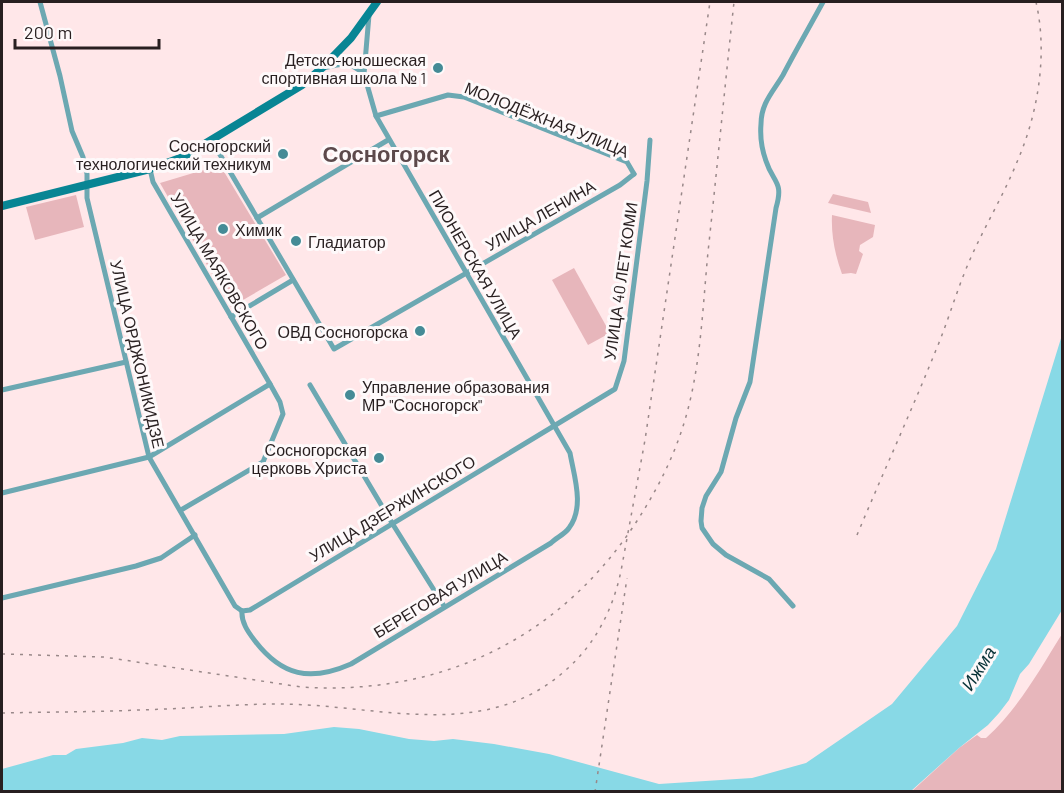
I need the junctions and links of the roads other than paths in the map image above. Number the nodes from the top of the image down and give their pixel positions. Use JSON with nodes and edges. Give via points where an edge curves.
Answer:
{"nodes":[{"id":1,"x":40,"y":2,"type":"edge"},
{"id":2,"x":377,"y":2,"type":"edge"},
{"id":3,"x":823,"y":2,"type":"edge"},
{"id":4,"x":370,"y":11,"type":"junction"},
{"id":5,"x":322,"y":68,"type":"junction"},
{"id":6,"x":364,"y":74,"type":"junction"},
{"id":7,"x":375,"y":116,"type":"junction"},
{"id":8,"x":388,"y":140,"type":"junction"},
{"id":9,"x":650,"y":140,"type":"dead end"},
{"id":10,"x":212,"y":141,"type":"junction"},
{"id":11,"x":150,"y":170,"type":"junction"},
{"id":12,"x":634,"y":174,"type":"junction"},
{"id":13,"x":647,"y":181,"type":"junction"},
{"id":14,"x":87,"y":185,"type":"junction"},
{"id":15,"x":2,"y":207,"type":"edge"},
{"id":16,"x":257,"y":218,"type":"junction"},
{"id":17,"x":466,"y":273,"type":"junction"},
{"id":18,"x":293,"y":280,"type":"junction"},
{"id":19,"x":231,"y":317,"type":"junction"},
{"id":20,"x":126,"y":362,"type":"junction"},
{"id":21,"x":270,"y":384,"type":"junction"},
{"id":22,"x":310,"y":385,"type":"dead end"},
{"id":23,"x":2,"y":390,"type":"edge"},
{"id":24,"x":554,"y":425,"type":"junction"},
{"id":25,"x":149,"y":457,"type":"junction"},
{"id":26,"x":2,"y":493,"type":"edge"},
{"id":27,"x":180,"y":510,"type":"junction"},
{"id":28,"x":392,"y":523,"type":"junction"},
{"id":29,"x":195,"y":535,"type":"junction"},
{"id":30,"x":2,"y":598,"type":"edge"},
{"id":31,"x":444,"y":606,"type":"junction"},
{"id":32,"x":793,"y":606,"type":"dead end"},
{"id":33,"x":242,"y":611,"type":"junction"}],
"edges":[{"from":1,"to":14,"type":"street","name":"УЛИЦА ОРДЖОНИКИДЗЕ","via":[[72,131],[83,157]]},
{"from":2,"to":4,"type":"main road"},
{"from":3,"to":32,"type":"street","via":[[762,112],[760,126],[766,162],[780,194],[750,382],[721,472],[704,502],[701,520],[713,544],[769,579]]},
{"from":4,"to":5,"type":"main road"},
{"from":4,"to":6,"type":"street","name":"ПИОНЕРСКАЯ УЛИЦА"},
{"from":5,"to":6,"type":"street","via":[[353,64]]},
{"from":5,"to":10,"type":"main road","via":[[302,85]]},
{"from":6,"to":7,"type":"street","name":"ПИОНЕРСКАЯ УЛИЦА"},
{"from":7,"to":8,"type":"street","name":"ПИОНЕРСКАЯ УЛИЦА"},
{"from":7,"to":12,"type":"street","name":"МОЛОДЁЖНАЯ УЛИЦА","via":[[448,95],[464,97],[627,162]]},
{"from":8,"to":16,"type":"street"},
{"from":8,"to":17,"type":"street","name":"ПИОНЕРСКАЯ УЛИЦА"},
{"from":9,"to":13,"type":"street","name":"УЛИЦА 40 ЛЕТ КОМИ"},
{"from":10,"to":11,"type":"main road"},
{"from":10,"to":16,"type":"street"},
{"from":11,"to":14,"type":"main road"},
{"from":11,"to":19,"type":"street","name":"УЛИЦА МАЯКОВСКОГО","via":[[153,182]]},
{"from":12,"to":13,"type":"street","name":"МОЛОДЁЖНАЯ УЛИЦА"},
{"from":12,"to":17,"type":"street","name":"УЛИЦА ЛЕНИНА"},
{"from":13,"to":24,"type":"street","name":"УЛИЦА 40 ЛЕТ КОМИ","via":[[624,362],[615,389]]},
{"from":14,"to":15,"type":"main road"},
{"from":14,"to":20,"type":"street","name":"УЛИЦА ОРДЖОНИКИДЗЕ"},
{"from":16,"to":18,"type":"street"},
{"from":17,"to":18,"type":"street","name":"УЛИЦА ЛЕНИНА","via":[[334,349]]},
{"from":17,"to":24,"type":"street","name":"ПИОНЕРСКАЯ УЛИЦА"},
{"from":18,"to":19,"type":"street"},
{"from":19,"to":21,"type":"street","name":"УЛИЦА МАЯКОВСКОГО"},
{"from":20,"to":23,"type":"street"},
{"from":20,"to":25,"type":"street","name":"УЛИЦА ОРДЖОНИКИДЗЕ"},
{"from":21,"to":25,"type":"street"},
{"from":21,"to":27,"type":"street","name":"УЛИЦА МАЯКОВСКОГО","via":[[283,414],[263,462]]},
{"from":22,"to":28,"type":"street"},
{"from":24,"to":28,"type":"street","name":"УЛИЦА ДЗЕРЖИНСКОГО"},
{"from":24,"to":31,"type":"street","name":"БЕРЕГОВАЯ УЛИЦА","via":[[570,453],[577,487],[576,515],[568,529]]},
{"from":25,"to":26,"type":"street"},
{"from":25,"to":27,"type":"street","name":"УЛИЦА ОРДЖОНИКИДЗЕ"},
{"from":27,"to":29,"type":"street","name":"УЛИЦА ОРДЖОНИКИДЗЕ"},
{"from":28,"to":31,"type":"street"},
{"from":28,"to":33,"type":"street","name":"УЛИЦА ДЗЕРЖИНСКОГО","via":[[250,610]]},
{"from":29,"to":30,"type":"street","via":[[161,558]]},
{"from":29,"to":33,"type":"street","name":"УЛИЦА ОРДЖОНИКИДЗЕ","via":[[235,606]]},
{"from":31,"to":33,"type":"street","name":"БЕРЕГОВАЯ УЛИЦА","via":[[351,664],[318,674],[290,670],[273,662],[251,635]]}]}
